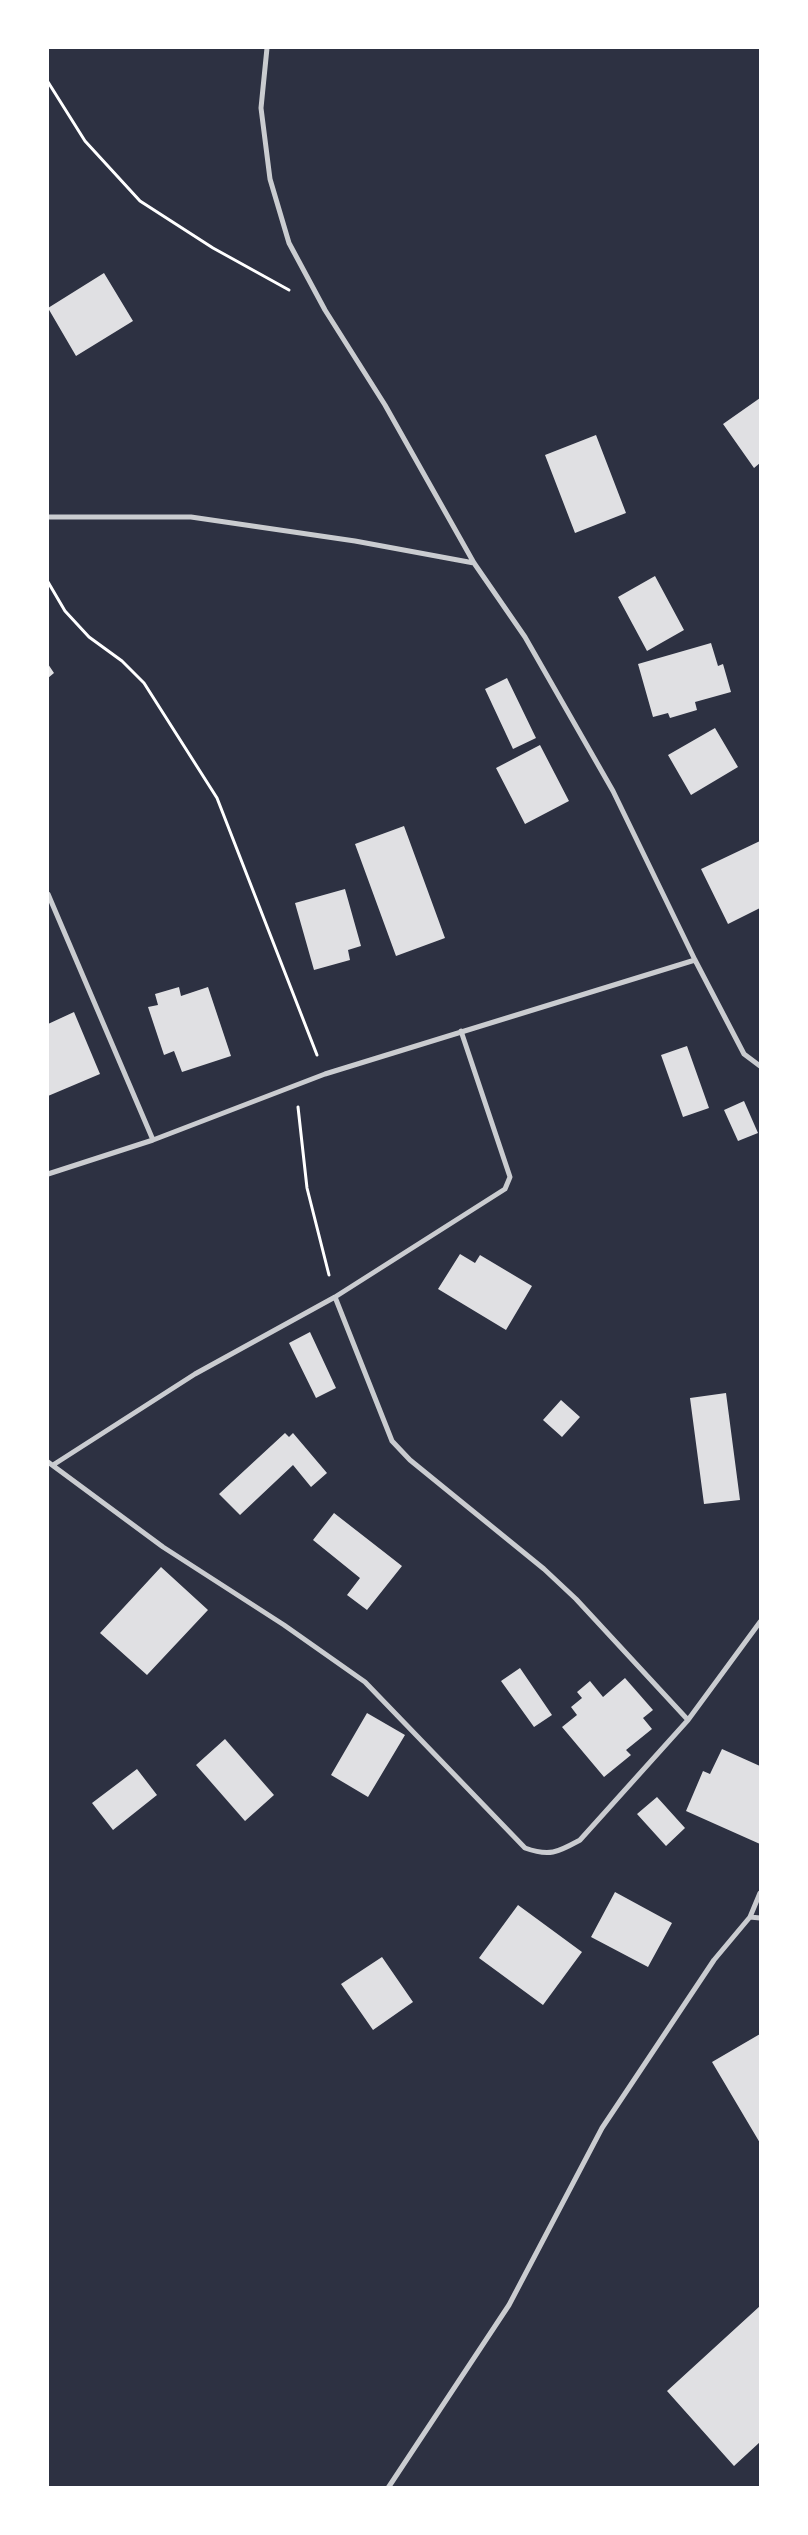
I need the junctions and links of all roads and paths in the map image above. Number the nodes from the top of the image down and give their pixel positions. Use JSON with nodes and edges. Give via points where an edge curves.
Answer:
{"nodes":[{"id":1,"x":267,"y":48,"type":"edge"},
{"id":2,"x":48,"y":82,"type":"edge"},
{"id":3,"x":290,"y":291,"type":"dead end"},
{"id":4,"x":48,"y":517,"type":"edge"},
{"id":5,"x":474,"y":563,"type":"junction"},
{"id":6,"x":48,"y":582,"type":"edge"},
{"id":7,"x":48,"y":894,"type":"edge"},
{"id":8,"x":694,"y":960,"type":"junction"},
{"id":9,"x":461,"y":1031,"type":"junction"},
{"id":10,"x":760,"y":1066,"type":"edge"},
{"id":11,"x":325,"y":1074,"type":"junction"},
{"id":12,"x":295,"y":1084,"type":"junction"},
{"id":13,"x":153,"y":1140,"type":"junction"},
{"id":14,"x":48,"y":1174,"type":"edge"},
{"id":15,"x":336,"y":1297,"type":"junction"},
{"id":16,"x":50,"y":1464,"type":"edge"},
{"id":17,"x":760,"y":1622,"type":"edge"},
{"id":18,"x":688,"y":1720,"type":"junction"},
{"id":19,"x":760,"y":1893,"type":"edge"},
{"id":20,"x":750,"y":1917,"type":"junction"},
{"id":21,"x":760,"y":1918,"type":"edge"},
{"id":22,"x":388,"y":2488,"type":"edge"}],
"edges":[{"from":1,"to":5,"type":"street","via":[[261,108],[270,179],[290,242],[325,310],[385,404]]},
{"from":2,"to":3,"type":"path","via":[[85,140],[140,201],[213,248]]},
{"from":4,"to":5,"type":"street","via":[[191,517]]},
{"from":5,"to":8,"type":"street","via":[[525,637],[613,791]]},
{"from":6,"to":11,"type":"path","via":[[65,611],[89,637],[122,661],[144,683],[217,798]]},
{"from":7,"to":13,"type":"street"},
{"from":8,"to":9,"type":"street"},
{"from":8,"to":10,"type":"street","via":[[744,1054]]},
{"from":9,"to":11,"type":"street"},
{"from":9,"to":15,"type":"street","via":[[510,1177],[505,1188]]},
{"from":11,"to":12,"type":"street"},
{"from":12,"to":13,"type":"street"},
{"from":12,"to":15,"type":"path","via":[[308,1188]]},
{"from":13,"to":14,"type":"street"},
{"from":15,"to":16,"type":"street","via":[[195,1374]]},
{"from":15,"to":18,"type":"street","via":[[392,1441],[410,1460],[576,1599]]},
{"from":16,"to":18,"type":"street","via":[[163,1547],[365,1682],[525,1848],[541,1854],[557,1852],[580,1840]]},
{"from":17,"to":18,"type":"street"},
{"from":19,"to":20,"type":"street"},
{"from":20,"to":21,"type":"street"},
{"from":20,"to":22,"type":"street","via":[[714,1960],[602,2128],[509,2305]]}]}
